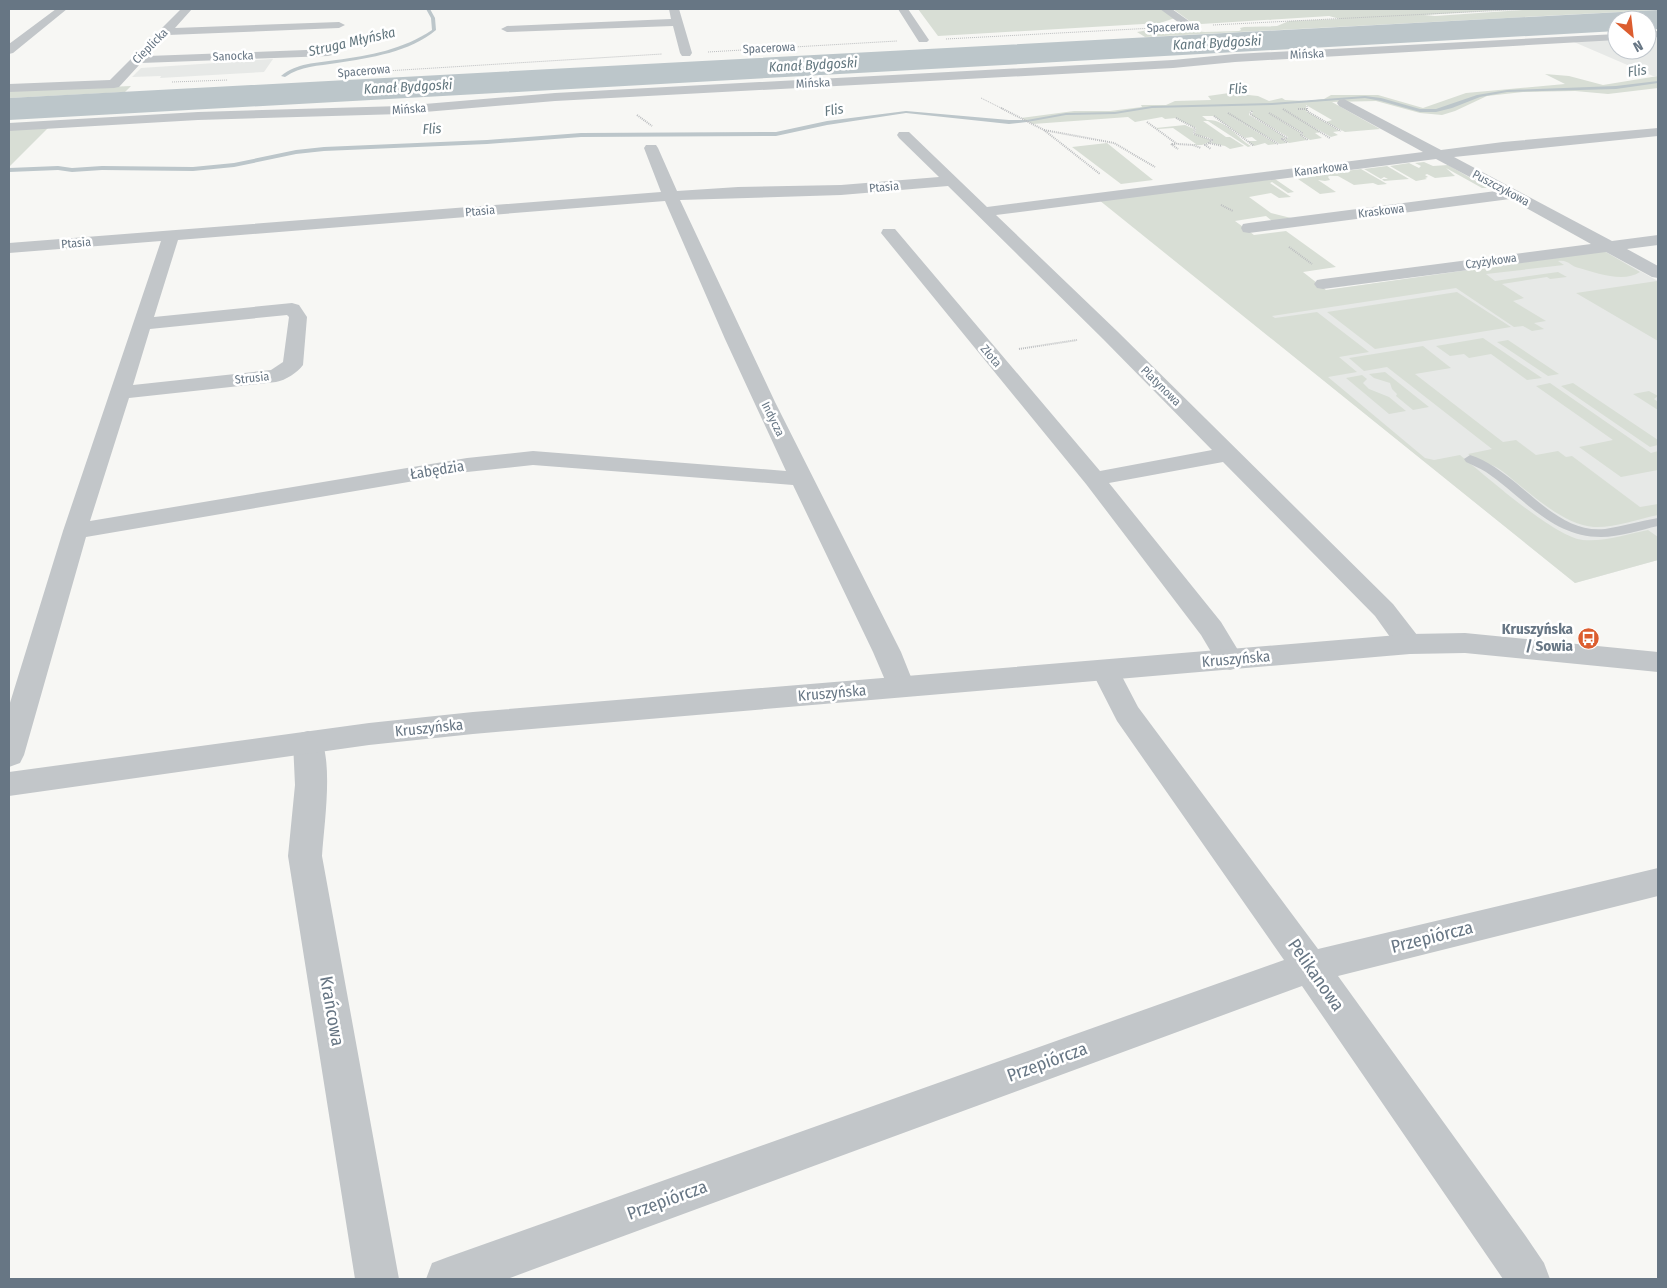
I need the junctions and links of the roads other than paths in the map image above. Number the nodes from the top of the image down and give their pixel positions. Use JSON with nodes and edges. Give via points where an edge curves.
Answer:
{"nodes":[{"id":1,"x":62,"y":9,"type":"edge"},
{"id":2,"x":187,"y":9,"type":"edge"},
{"id":3,"x":674,"y":9,"type":"edge"},
{"id":4,"x":903,"y":9,"type":"edge"},
{"id":5,"x":1165,"y":9,"type":"edge"},
{"id":6,"x":677,"y":22,"type":"junction"},
{"id":7,"x":339,"y":25,"type":"dead end"},
{"id":8,"x":1190,"y":26,"type":"road end"},
{"id":9,"x":507,"y":29,"type":"dead end"},
{"id":10,"x":165,"y":32,"type":"junction"},
{"id":11,"x":1607,"y":38,"type":"edge"},
{"id":12,"x":923,"y":40,"type":"road end"},
{"id":13,"x":9,"y":50,"type":"edge"},
{"id":14,"x":328,"y":52,"type":"dead end"},
{"id":15,"x":686,"y":53,"type":"road end"},
{"id":16,"x":137,"y":60,"type":"junction"},
{"id":17,"x":9,"y":88,"type":"edge"},
{"id":18,"x":1344,"y":103,"type":"dead end"},
{"id":19,"x":9,"y":127,"type":"edge"},
{"id":20,"x":1658,"y":132,"type":"edge"},
{"id":21,"x":904,"y":135,"type":"dead end"},
{"id":22,"x":652,"y":148,"type":"dead end"},
{"id":23,"x":1438,"y":154,"type":"junction"},
{"id":24,"x":952,"y":181,"type":"junction"},
{"id":25,"x":1513,"y":194,"type":"junction"},
{"id":26,"x":670,"y":196,"type":"junction"},
{"id":27,"x":984,"y":212,"type":"junction"},
{"id":28,"x":1249,"y":228,"type":"dead end"},
{"id":29,"x":889,"y":233,"type":"dead end"},
{"id":30,"x":171,"y":235,"type":"junction"},
{"id":31,"x":1658,"y":240,"type":"edge"},
{"id":32,"x":1608,"y":246,"type":"junction"},
{"id":33,"x":9,"y":248,"type":"edge"},
{"id":34,"x":1658,"y":272,"type":"edge"},
{"id":35,"x":1323,"y":284,"type":"dead end"},
{"id":36,"x":142,"y":324,"type":"junction"},
{"id":37,"x":120,"y":393,"type":"junction"},
{"id":38,"x":1228,"y":454,"type":"junction"},
{"id":39,"x":1470,"y":460,"type":"dead end"},
{"id":40,"x":801,"y":479,"type":"junction"},
{"id":41,"x":1094,"y":479,"type":"junction"},
{"id":42,"x":1658,"y":522,"type":"edge"},
{"id":43,"x":76,"y":531,"type":"junction"},
{"id":44,"x":1410,"y":644,"type":"junction"},
{"id":45,"x":1230,"y":660,"type":"junction"},
{"id":46,"x":1658,"y":662,"type":"edge"},
{"id":47,"x":1105,"y":670,"type":"junction"},
{"id":48,"x":901,"y":687,"type":"junction"},
{"id":49,"x":308,"y":742,"type":"junction"},
{"id":50,"x":9,"y":755,"type":"edge"},
{"id":51,"x":9,"y":784,"type":"edge"},
{"id":52,"x":1658,"y":882,"type":"edge"},
{"id":53,"x":1310,"y":968,"type":"junction"},
{"id":54,"x":377,"y":1279,"type":"edge"},
{"id":55,"x":448,"y":1279,"type":"edge"},
{"id":56,"x":1528,"y":1279,"type":"edge"}],
"edges":[{"from":1,"to":13,"type":"street"},
{"from":2,"to":10,"type":"street","name":"Cieplicka"},
{"from":3,"to":6,"type":"street"},
{"from":4,"to":12,"type":"street"},
{"from":5,"to":8,"type":"street"},
{"from":6,"to":9,"type":"street"},
{"from":6,"to":15,"type":"street"},
{"from":7,"to":10,"type":"street"},
{"from":10,"to":16,"type":"street","name":"Cieplicka"},
{"from":11,"to":19,"type":"street","name":"Mińska","via":[[548,97],[376,111],[198,116]]},
{"from":14,"to":16,"type":"street","name":"Sanocka"},
{"from":16,"to":17,"type":"street","name":"Cieplicka","via":[[114,84]]},
{"from":18,"to":23,"type":"street","name":"Puszczykowa"},
{"from":20,"to":23,"type":"street","name":"Kanarkowa"},
{"from":21,"to":24,"type":"street","name":"Platynowa"},
{"from":22,"to":26,"type":"street","name":"Indycza"},
{"from":23,"to":25,"type":"street","name":"Puszczykowa"},
{"from":23,"to":27,"type":"street","name":"Kanarkowa"},
{"from":24,"to":26,"type":"street","name":"Ptasia","via":[[841,190]]},
{"from":24,"to":27,"type":"street","name":"Platynowa"},
{"from":25,"to":28,"type":"street","name":"Kraskowa"},
{"from":25,"to":32,"type":"street","name":"Puszczykowa"},
{"from":26,"to":30,"type":"street","name":"Ptasia"},
{"from":26,"to":40,"type":"street","name":"Indycza"},
{"from":27,"to":38,"type":"street","name":"Platynowa"},
{"from":29,"to":41,"type":"street","name":"Złota"},
{"from":30,"to":33,"type":"street","name":"Ptasia"},
{"from":30,"to":36,"type":"street"},
{"from":31,"to":32,"type":"street","name":"Czyżykowa"},
{"from":32,"to":34,"type":"street","name":"Puszczykowa"},
{"from":32,"to":35,"type":"street","name":"Czyżykowa"},
{"from":36,"to":37,"type":"street"},
{"from":36,"to":37,"type":"street","name":"Strusia","via":[[292,310],[298,317],[293,365],[276,376]]},
{"from":37,"to":43,"type":"street"},
{"from":38,"to":41,"type":"street"},
{"from":38,"to":44,"type":"street","name":"Platynowa","via":[[1384,610]]},
{"from":39,"to":42,"type":"lane","via":[[1490,470],[1554,520],[1575,530],[1604,533]]},
{"from":40,"to":43,"type":"street","name":"Łabędzia","via":[[533,458],[467,465]]},
{"from":40,"to":48,"type":"street","name":"Indycza","via":[[887,652]]},
{"from":41,"to":45,"type":"street","name":"Złota","via":[[1211,629]]},
{"from":43,"to":50,"type":"street"},
{"from":44,"to":45,"type":"street","name":"Kruszyńska"},
{"from":44,"to":46,"type":"street","name":"Kruszyńska","via":[[1474,644]]},
{"from":45,"to":47,"type":"street","name":"Kruszyńska"},
{"from":47,"to":48,"type":"street","name":"Kruszyńska"},
{"from":47,"to":53,"type":"street","name":"Pelikanowa","via":[[1127,714]]},
{"from":48,"to":49,"type":"street","name":"Kruszyńska","via":[[472,723]]},
{"from":49,"to":51,"type":"street","name":"Kruszyńska"},
{"from":49,"to":54,"type":"street","name":"Krańcowa","via":[[311,785],[306,856]]},
{"from":52,"to":53,"type":"street","name":"Przepiórcza"},
{"from":53,"to":55,"type":"street","name":"Przepiórcza"},
{"from":53,"to":56,"type":"street","name":"Pelikanowa"}]}
